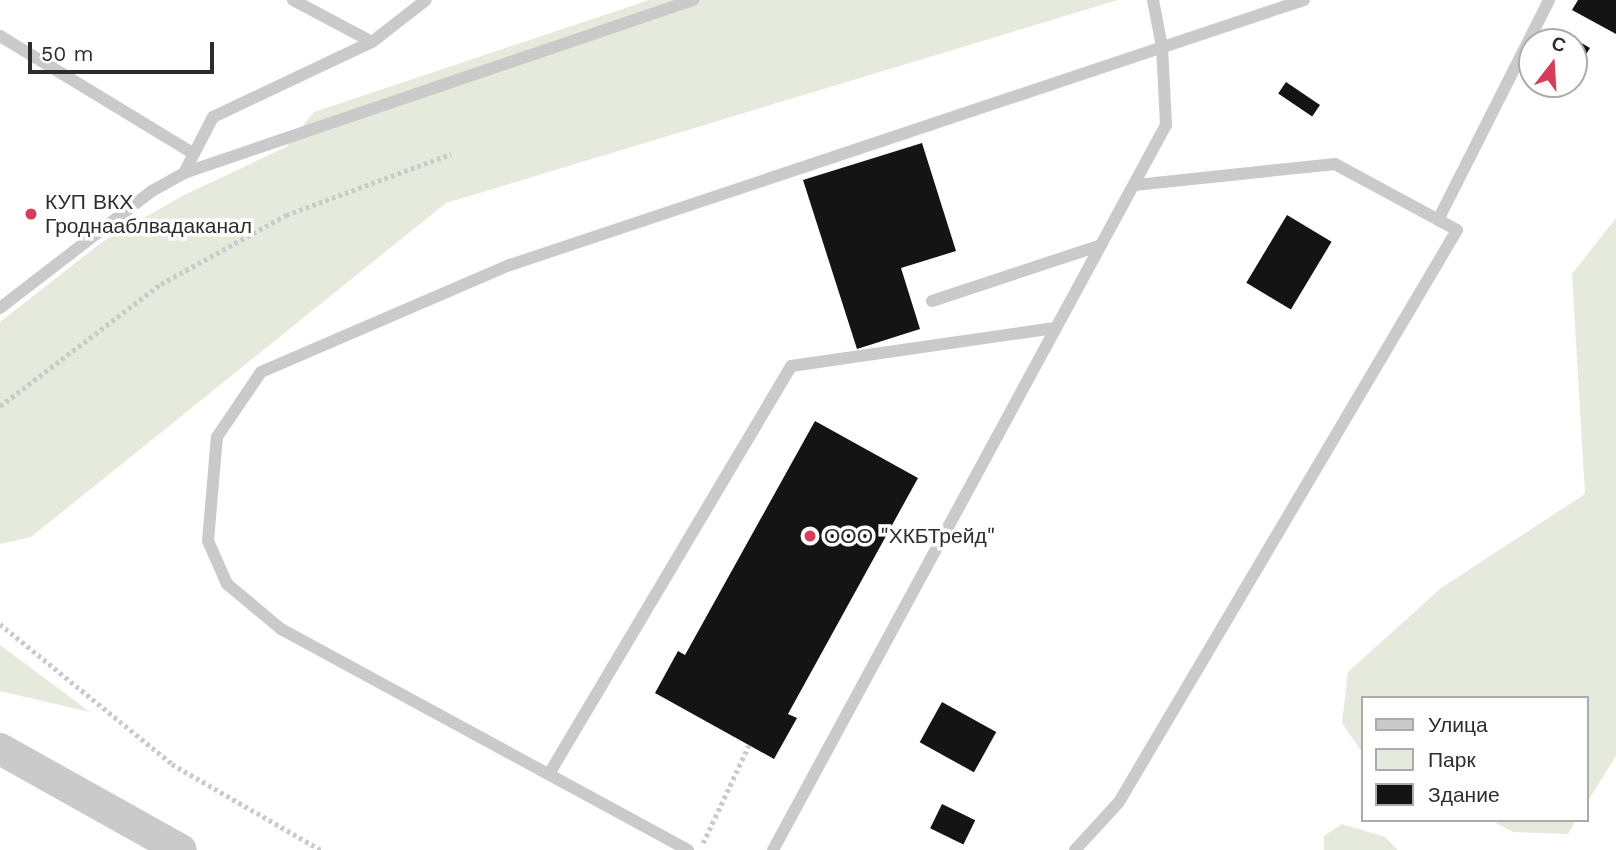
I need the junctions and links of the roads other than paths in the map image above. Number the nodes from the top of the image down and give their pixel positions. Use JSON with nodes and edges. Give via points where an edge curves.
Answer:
{"nodes":[{"id":1,"x":293,"y":0,"type":"edge"},
{"id":2,"x":426,"y":0,"type":"edge"},
{"id":3,"x":693,"y":0,"type":"edge"},
{"id":4,"x":1153,"y":0,"type":"edge"},
{"id":5,"x":1304,"y":0,"type":"edge"},
{"id":6,"x":1549,"y":0,"type":"edge"},
{"id":7,"x":0,"y":36,"type":"edge"},
{"id":8,"x":372,"y":42,"type":"junction"},
{"id":9,"x":1162,"y":47,"type":"junction"},
{"id":10,"x":194,"y":154,"type":"junction"},
{"id":11,"x":184,"y":173,"type":"junction"},
{"id":12,"x":1134,"y":185,"type":"junction"},
{"id":13,"x":1438,"y":220,"type":"junction"},
{"id":14,"x":1101,"y":245,"type":"junction"},
{"id":15,"x":932,"y":301,"type":"dead end"},
{"id":16,"x":0,"y":308,"type":"edge"},
{"id":17,"x":1056,"y":328,"type":"junction"},
{"id":18,"x":0,"y":749,"type":"edge"},
{"id":19,"x":549,"y":775,"type":"junction"},
{"id":20,"x":181,"y":850,"type":"edge"},
{"id":21,"x":688,"y":850,"type":"edge"},
{"id":22,"x":773,"y":850,"type":"edge"},
{"id":23,"x":1075,"y":850,"type":"edge"}],
"edges":[{"from":1,"to":8,"type":"lane"},
{"from":2,"to":8,"type":"lane"},
{"from":3,"to":11,"type":"lane"},
{"from":4,"to":9,"type":"lane"},
{"from":5,"to":9,"type":"lane"},
{"from":6,"to":13,"type":"lane"},
{"from":7,"to":10,"type":"lane"},
{"from":8,"to":10,"type":"lane","via":[[213,117]]},
{"from":9,"to":12,"type":"lane","via":[[1166,125]]},
{"from":9,"to":19,"type":"lane","via":[[510,265],[261,372],[217,437],[208,541],[227,584],[281,629]]},
{"from":10,"to":11,"type":"lane"},
{"from":11,"to":16,"type":"lane","via":[[152,191]]},
{"from":12,"to":13,"type":"lane","via":[[1335,164]]},
{"from":12,"to":14,"type":"lane"},
{"from":13,"to":23,"type":"lane","via":[[1457,230],[1119,802]]},
{"from":14,"to":15,"type":"lane"},
{"from":14,"to":17,"type":"lane"},
{"from":17,"to":19,"type":"lane","via":[[791,366]]},
{"from":17,"to":22,"type":"lane"},
{"from":18,"to":20,"type":"street"},
{"from":19,"to":21,"type":"lane"}]}
